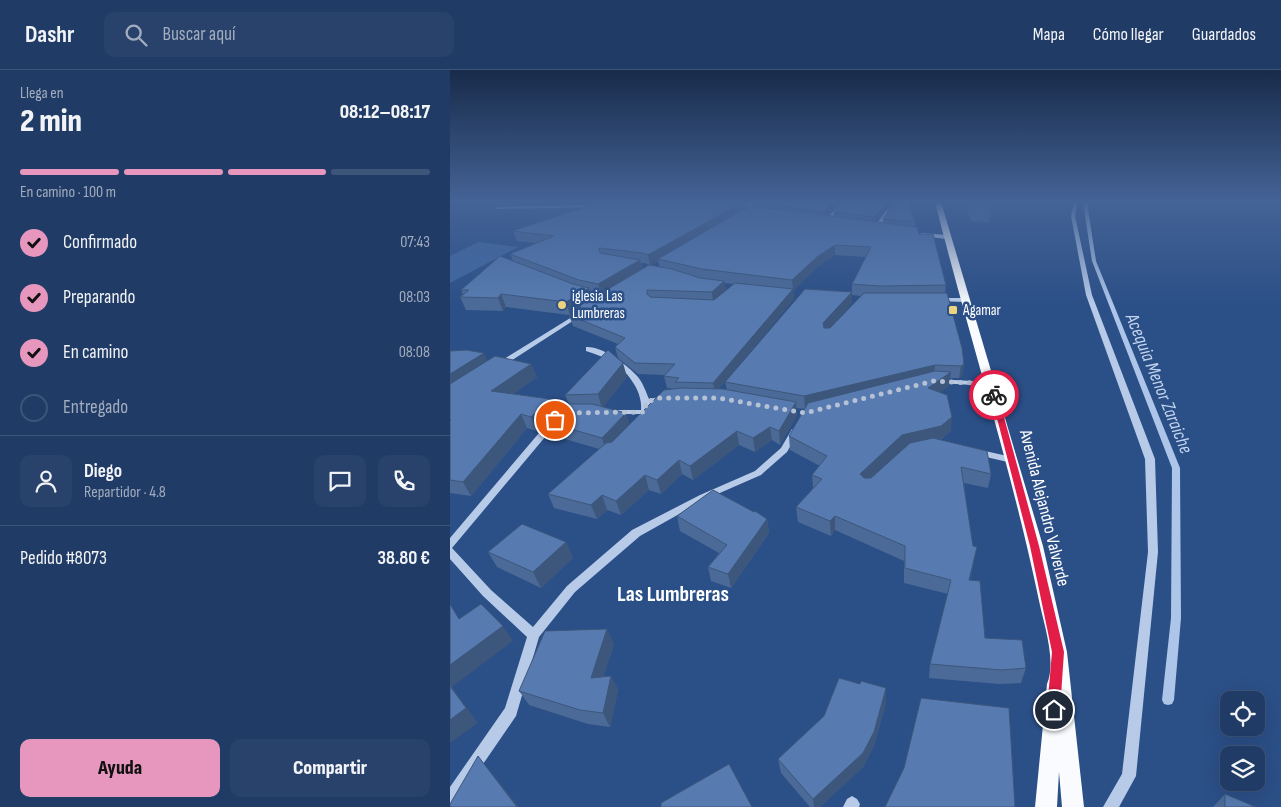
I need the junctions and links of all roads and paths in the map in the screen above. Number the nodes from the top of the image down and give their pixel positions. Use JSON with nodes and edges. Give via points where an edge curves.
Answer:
{"nodes":[{"id":1,"x":933,"y":236,"type":"edge"},
{"id":2,"x":1077,"y":236,"type":"edge"},
{"id":3,"x":947,"y":238,"type":"joint"},
{"id":4,"x":927,"y":300,"type":"edge"},
{"id":5,"x":966,"y":300,"type":"junction"},
{"id":6,"x":588,"y":309,"type":"edge"},
{"id":7,"x":589,"y":349,"type":"dead end"},
{"id":8,"x":491,"y":370,"type":"edge"},
{"id":9,"x":925,"y":383,"type":"edge"},
{"id":10,"x":991,"y":384,"type":"junction"},
{"id":11,"x":676,"y":398,"type":"edge"},
{"id":12,"x":646,"y":402,"type":"junction"},
{"id":13,"x":600,"y":412,"type":"edge"},
{"id":14,"x":558,"y":418,"type":"edge"},
{"id":15,"x":801,"y":420,"type":"edge"},
{"id":16,"x":966,"y":450,"type":"edge"},
{"id":17,"x":1012,"y":460,"type":"junction"},
{"id":18,"x":450,"y":545,"type":"edge"},
{"id":19,"x":450,"y":552,"type":"edge"},
{"id":20,"x":534,"y":635,"type":"junction"},
{"id":21,"x":1058,"y":652,"type":"junction"},
{"id":22,"x":450,"y":800,"type":"edge"},
{"id":23,"x":1046,"y":807,"type":"edge"},
{"id":24,"x":1073,"y":807,"type":"edge"},
{"id":25,"x":1111,"y":807,"type":"edge"}],
"edges":[{"from":1,"to":3,"type":"street"},
{"from":2,"to":25,"type":"street","via":[[1089,295],[1150,459],[1152,552],[1129,776]]},
{"from":3,"to":5,"type":"main road","name":"Avenida Alejandro Valverde"},
{"from":4,"to":5,"type":"street"},
{"from":5,"to":10,"type":"main road","name":"Avenida Alejandro Valverde"},
{"from":6,"to":8,"type":"street"},
{"from":7,"to":12,"type":"street","via":[[615,360],[636,379]]},
{"from":9,"to":10,"type":"street"},
{"from":10,"to":17,"type":"main road","name":"Avenida Alejandro Valverde"},
{"from":11,"to":12,"type":"street"},
{"from":12,"to":13,"type":"street","via":[[644,416]]},
{"from":14,"to":18,"type":"street","via":[[547,427]]},
{"from":15,"to":20,"type":"street","via":[[784,450],[758,473],[703,497],[636,533],[572,589]]},
{"from":16,"to":17,"type":"street"},
{"from":17,"to":21,"type":"main road","name":"Avenida Alejandro Valverde"},
{"from":19,"to":20,"type":"street","via":[[487,593]]},
{"from":20,"to":22,"type":"street","via":[[511,710]]},
{"from":21,"to":23,"type":"main road","name":"Avenida Alejandro Valverde"},
{"from":21,"to":24,"type":"main road","name":"Avenida Alejandro Valverde"}]}
